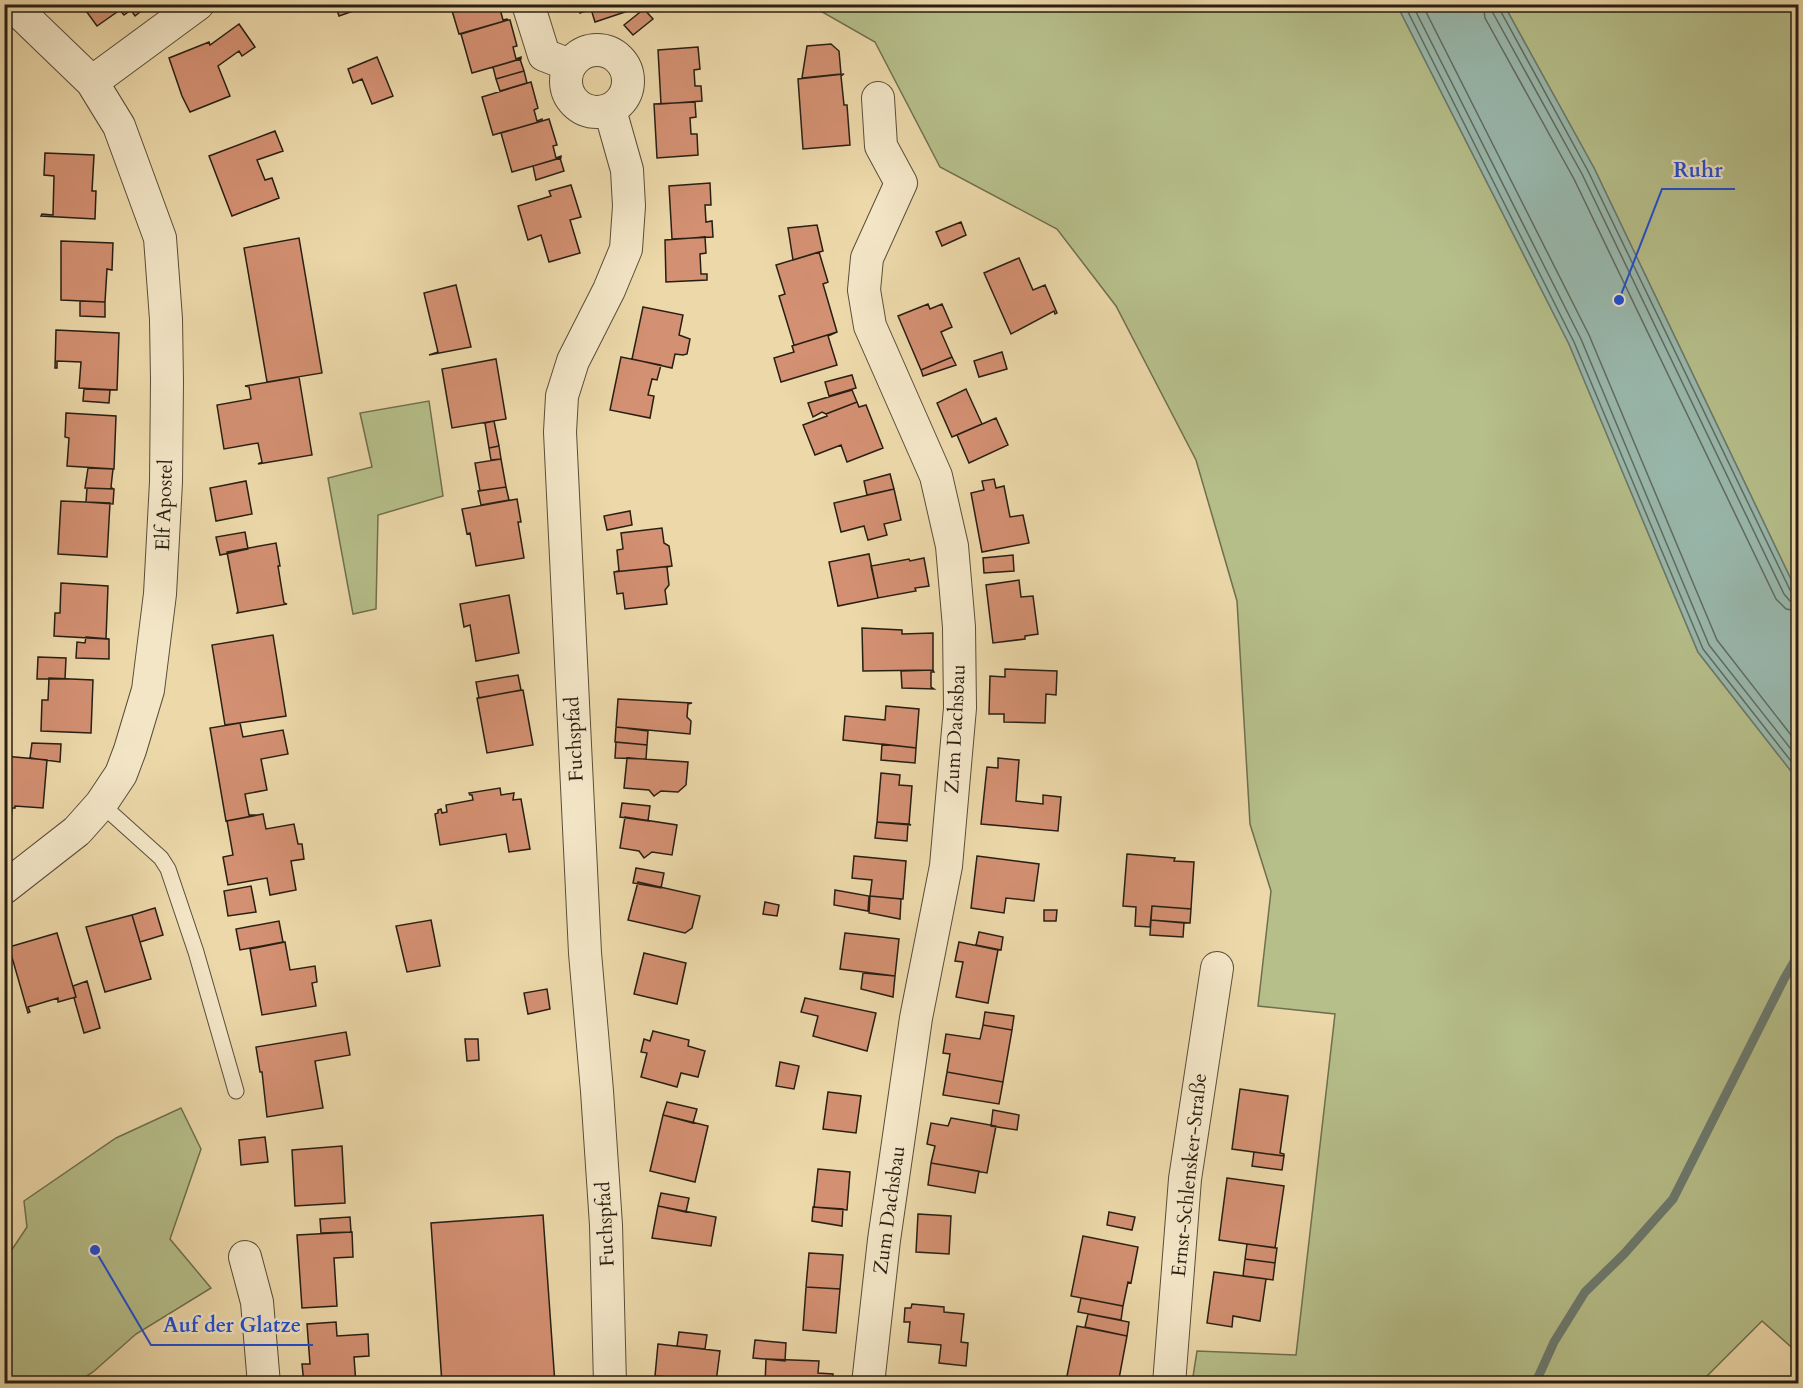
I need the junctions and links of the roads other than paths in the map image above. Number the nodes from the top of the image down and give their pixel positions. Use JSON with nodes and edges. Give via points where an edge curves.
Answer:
{"nodes":[{"id":1,"x":11,"y":4,"type":"edge"},
{"id":2,"x":198,"y":4,"type":"edge"},
{"id":3,"x":528,"y":4,"type":"edge"},
{"id":4,"x":570,"y":65,"type":"junction"},
{"id":5,"x":92,"y":82,"type":"junction"},
{"id":6,"x":878,"y":98,"type":"dead end"},
{"id":7,"x":610,"y":110,"type":"junction"},
{"id":8,"x":101,"y":804,"type":"junction"},
{"id":9,"x":4,"y":888,"type":"edge"},
{"id":10,"x":1217,"y":968,"type":"dead end"},
{"id":11,"x":236,"y":1091,"type":"dead end"},
{"id":12,"x":245,"y":1257,"type":"dead end"},
{"id":13,"x":264,"y":1383,"type":"edge"},
{"id":14,"x":610,"y":1383,"type":"edge"},
{"id":15,"x":868,"y":1383,"type":"edge"},
{"id":16,"x":1169,"y":1383,"type":"edge"}],
"edges":[{"from":1,"to":5,"type":"street","name":"Elf Apostel"},
{"from":2,"to":5,"type":"street"},
{"from":3,"to":4,"type":"street","via":[[544,55]]},
{"from":4,"to":7,"type":"street","via":[[566,84],[576,104],[589,111]]},
{"from":4,"to":7,"type":"street","via":[[577,56],[595,49],[606,50],[624,63],[628,90]]},
{"from":5,"to":8,"type":"street","name":"Elf Apostel","via":[[119,126],[160,238],[166,340],[164,545],[148,690],[121,774]]},
{"from":6,"to":15,"type":"street","name":"Zum Dachsbau","via":[[881,146],[901,183],[867,258],[864,290],[870,326],[936,476],[950,536],[960,708],[946,866],[916,1018]]},
{"from":7,"to":14,"type":"street","name":"Fuchspfad","via":[[627,170],[626,249],[573,361],[562,396],[560,432],[585,953],[606,1225]]},
{"from":8,"to":9,"type":"street","name":"Elf Apostel","via":[[77,831]]},
{"from":8,"to":11,"type":"lane","via":[[161,858],[168,869]]},
{"from":10,"to":16,"type":"street","name":"Ernst-Schlensker-Straße","via":[[1185,1179]]},
{"from":12,"to":13,"type":"street","via":[[257,1302]]}]}
